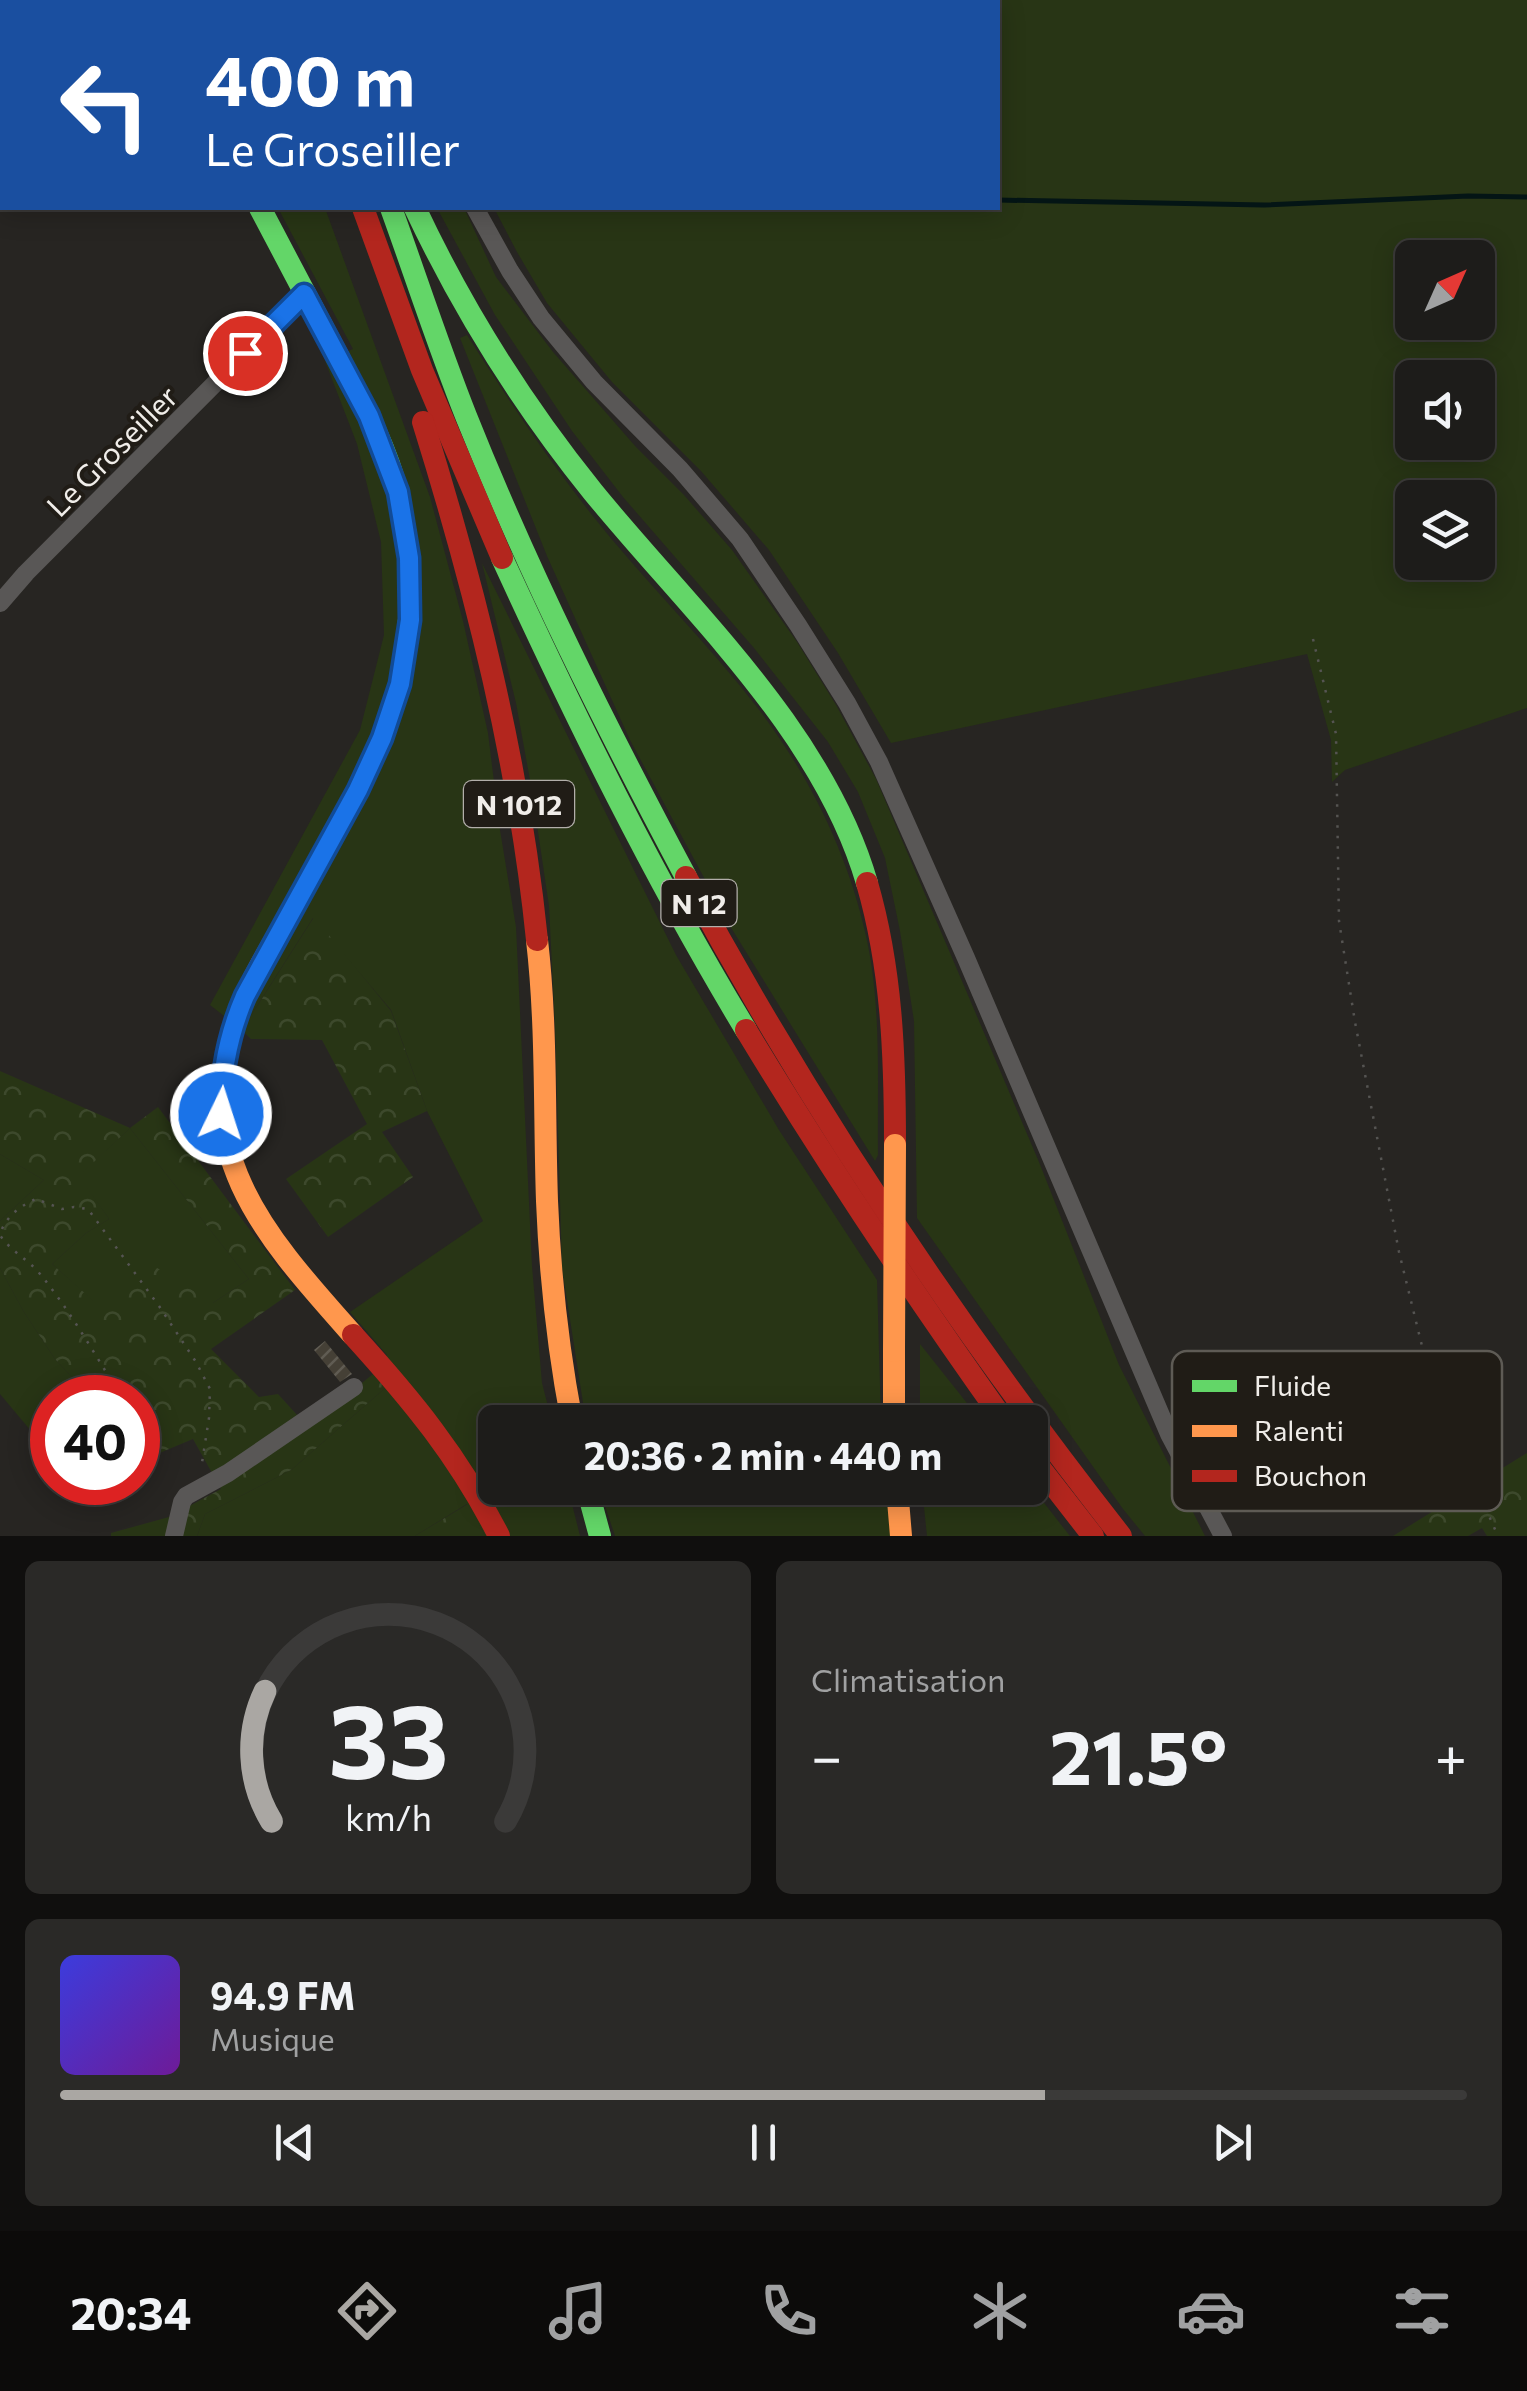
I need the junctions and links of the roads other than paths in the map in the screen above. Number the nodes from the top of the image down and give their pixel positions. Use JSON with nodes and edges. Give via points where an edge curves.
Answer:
{"nodes":[{"id":1,"x":261,"y":210,"type":"edge"},
{"id":2,"x":347,"y":210,"type":"edge"},
{"id":3,"x":363,"y":210,"type":"edge"},
{"id":4,"x":392,"y":210,"type":"edge"},
{"id":5,"x":416,"y":210,"type":"edge"},
{"id":6,"x":476,"y":210,"type":"edge"},
{"id":7,"x":304,"y":294,"type":"junction"},
{"id":8,"x":0,"y":603,"type":"edge"},
{"id":9,"x":354,"y":1387,"type":"dead end"},
{"id":10,"x":569,"y":1405,"type":"edge"},
{"id":11,"x":894,"y":1405,"type":"edge"},
{"id":12,"x":993,"y":1405,"type":"edge"},
{"id":13,"x":1172,"y":1440,"type":"edge"},
{"id":14,"x":1048,"y":1478,"type":"edge"},
{"id":15,"x":592,"y":1505,"type":"edge"},
{"id":16,"x":898,"y":1505,"type":"edge"},
{"id":17,"x":1210,"y":1511,"type":"edge"},
{"id":18,"x":174,"y":1536,"type":"edge"},
{"id":19,"x":499,"y":1536,"type":"edge"},
{"id":20,"x":600,"y":1536,"type":"edge"},
{"id":21,"x":901,"y":1536,"type":"edge"},
{"id":22,"x":1093,"y":1536,"type":"edge"},
{"id":23,"x":1121,"y":1536,"type":"edge"},
{"id":24,"x":1223,"y":1536,"type":"edge"}],
"edges":[{"from":1,"to":7,"type":"main road"},
{"from":2,"to":10,"type":"main road","number":"N 1012","via":[[450,507],[504,718],[539,953],[550,1266]]},
{"from":3,"to":12,"type":"main road","number":"N 12","via":[[481,514],[598,762],[803,1126]]},
{"from":4,"to":23,"type":"main road","number":"N 12","via":[[509,518],[618,749],[717,937],[916,1258]]},
{"from":5,"to":11,"type":"main road","bridge":true,"via":[[467,309],[539,422],[791,730],[830,794],[864,874],[884,952],[894,1038]]},
{"from":6,"to":13,"type":"street","via":[[541,318],[740,540],[846,703],[966,958]]},
{"from":7,"to":8,"type":"street","name":"Le Groseiller"},
{"from":7,"to":19,"type":"main road","via":[[369,416],[398,492],[410,620],[400,684],[382,738],[236,1018],[222,1080],[224,1136],[259,1217],[432,1426]]},
{"from":9,"to":18,"type":"street","via":[[184,1498]]},
{"from":14,"to":22,"type":"main road"},
{"from":15,"to":20,"type":"main road"},
{"from":16,"to":21,"type":"main road"},
{"from":17,"to":24,"type":"street"}]}
